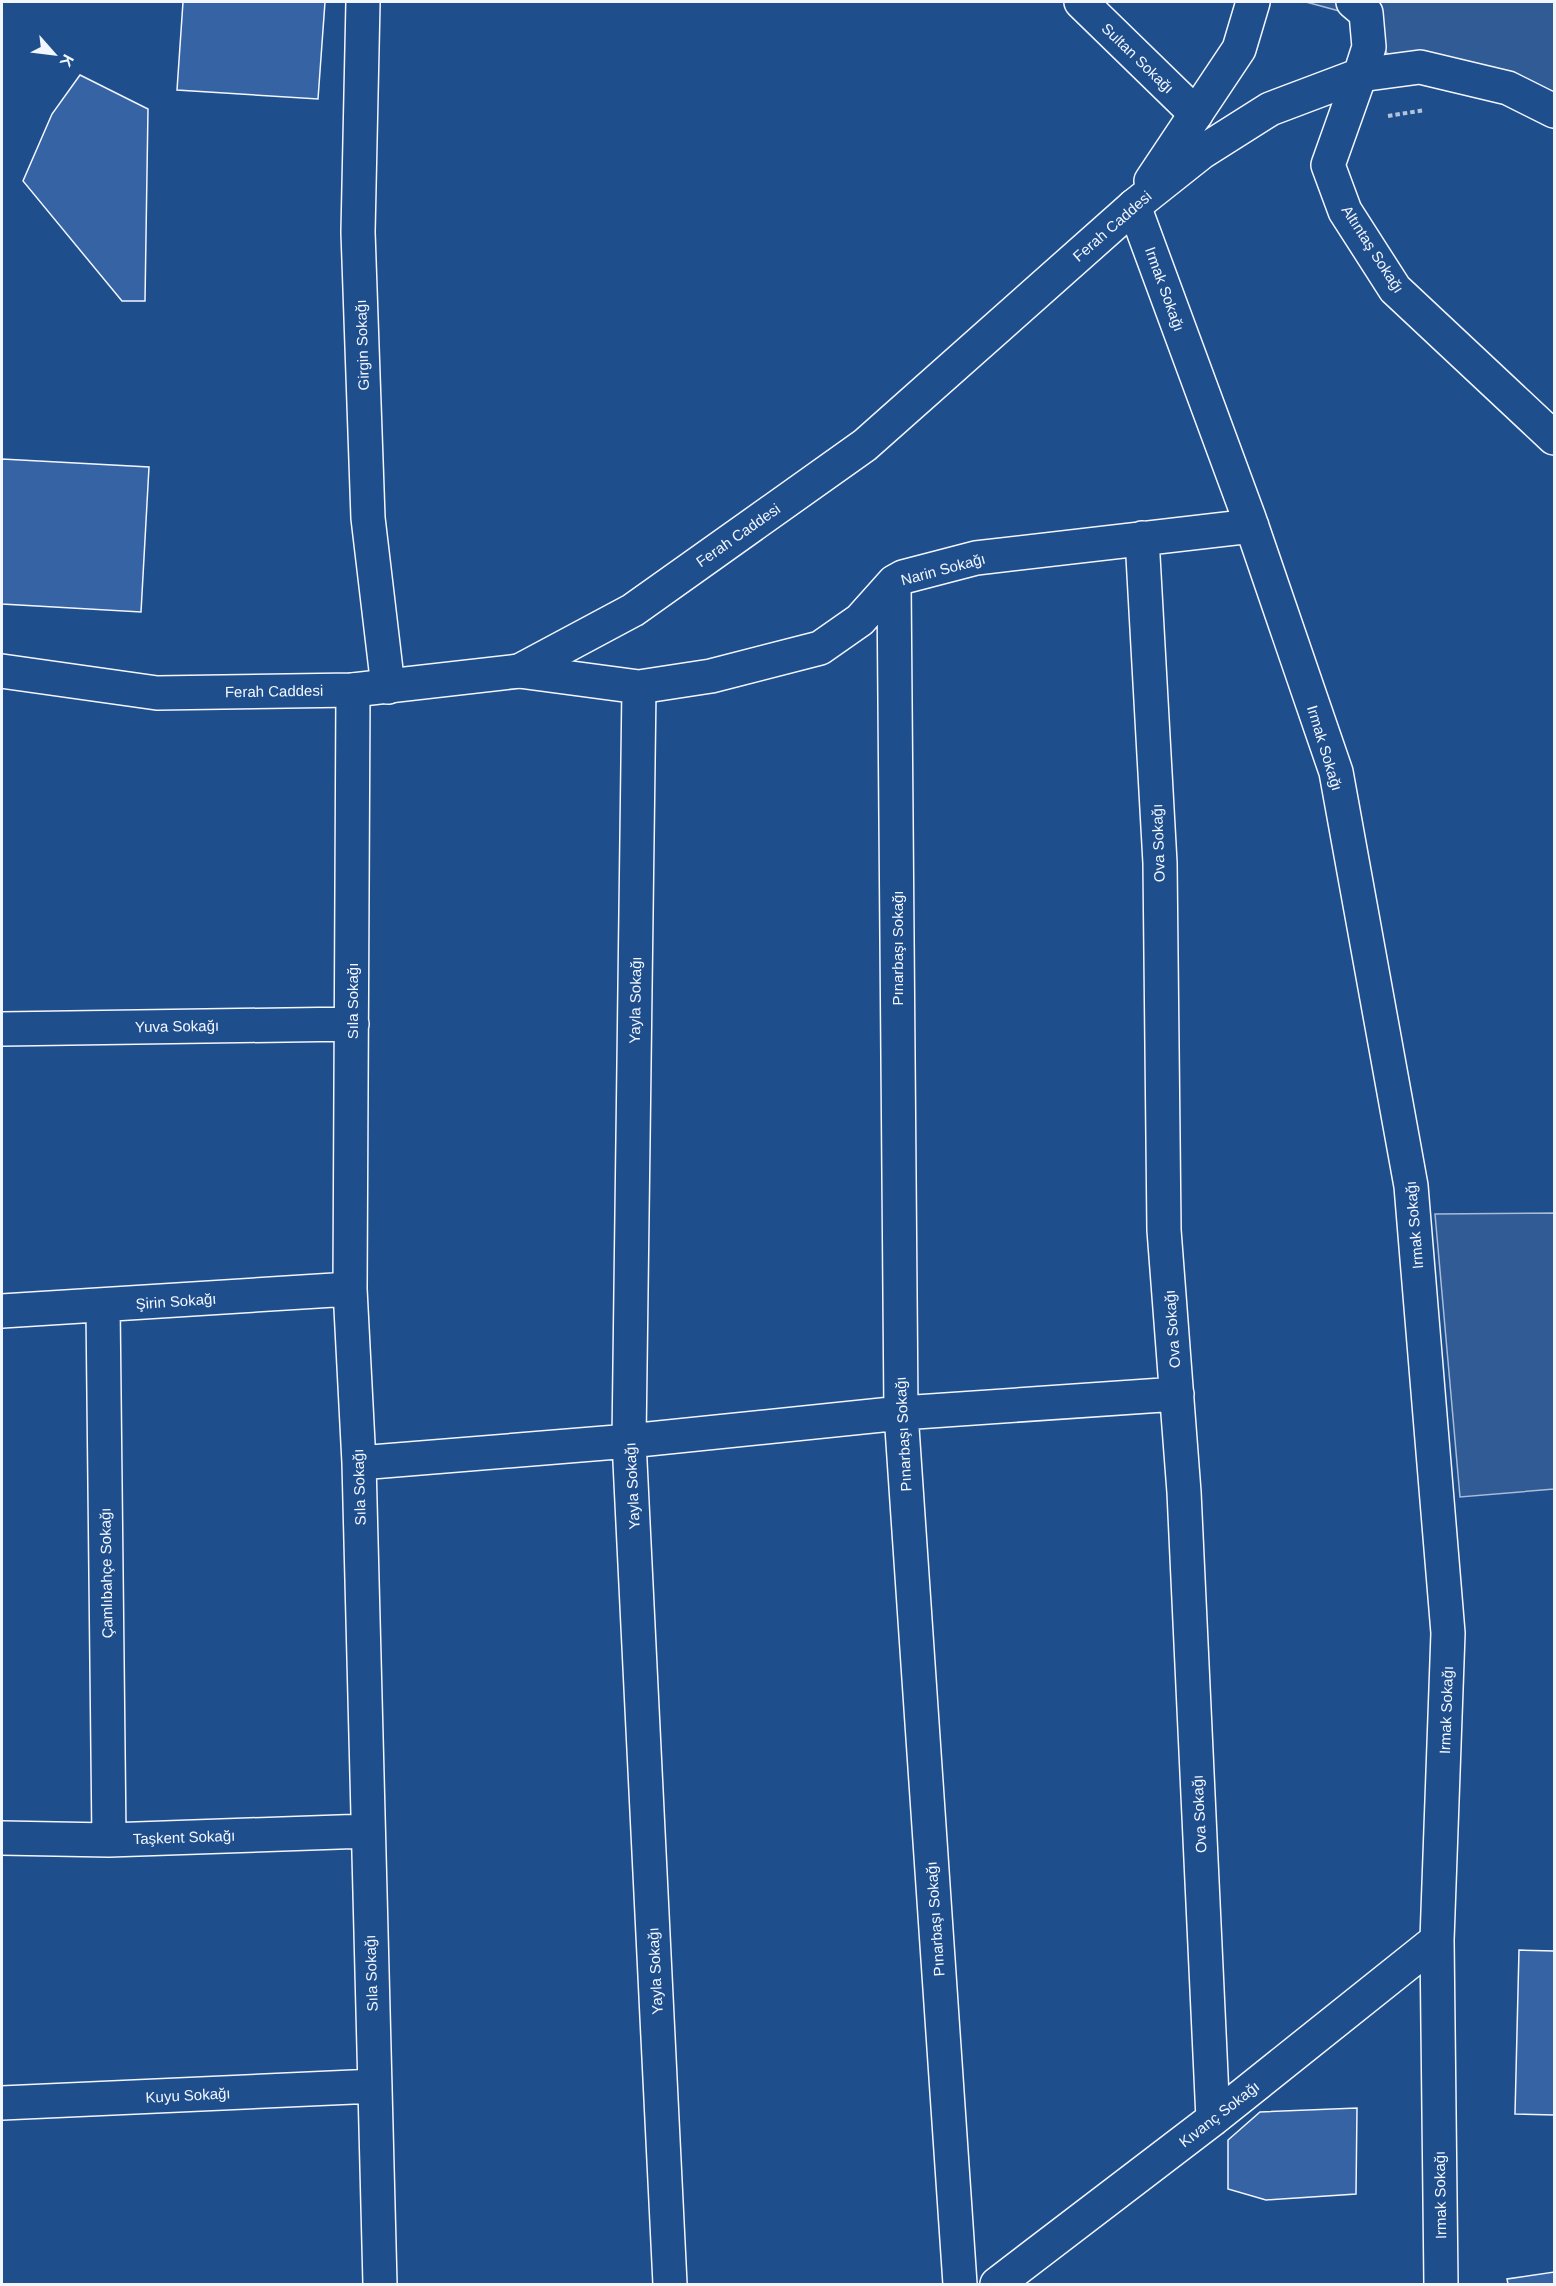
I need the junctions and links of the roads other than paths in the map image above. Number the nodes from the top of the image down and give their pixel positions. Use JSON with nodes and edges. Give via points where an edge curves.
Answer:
{"nodes":[{"id":1,"x":363,"y":2,"type":"edge"},
{"id":2,"x":1081,"y":2,"type":"edge"},
{"id":3,"x":1253,"y":2,"type":"edge"},
{"id":4,"x":1353,"y":2,"type":"edge"},
{"id":5,"x":1360,"y":75,"type":"junction"},
{"id":6,"x":1554,"y":111,"type":"edge"},
{"id":7,"x":1196,"y":114,"type":"junction"},
{"id":8,"x":1134,"y":206,"type":"junction"},
{"id":9,"x":1554,"y":438,"type":"edge"},
{"id":10,"x":1252,"y":526,"type":"junction"},
{"id":11,"x":1142,"y":538,"type":"junction"},
{"id":12,"x":894,"y":582,"type":"junction"},
{"id":13,"x":2,"y":671,"type":"edge"},
{"id":14,"x":519,"y":671,"type":"junction"},
{"id":15,"x":388,"y":687,"type":"junction"},
{"id":16,"x":639,"y":687,"type":"junction"},
{"id":17,"x":353,"y":690,"type":"junction"},
{"id":18,"x":352,"y":1024,"type":"junction"},
{"id":19,"x":2,"y":1029,"type":"edge"},
{"id":20,"x":351,"y":1290,"type":"junction"},
{"id":21,"x":103,"y":1306,"type":"junction"},
{"id":22,"x":2,"y":1311,"type":"edge"},
{"id":23,"x":1177,"y":1394,"type":"junction"},
{"id":24,"x":901,"y":1413,"type":"junction"},
{"id":25,"x":629,"y":1441,"type":"junction"},
{"id":26,"x":358,"y":1462,"type":"junction"},
{"id":27,"x":368,"y":1831,"type":"junction"},
{"id":28,"x":2,"y":1838,"type":"edge"},
{"id":29,"x":109,"y":1840,"type":"junction"},
{"id":30,"x":1437,"y":1940,"type":"junction"},
{"id":31,"x":375,"y":2086,"type":"junction"},
{"id":32,"x":2,"y":2103,"type":"edge"},
{"id":33,"x":1213,"y":2119,"type":"junction"},
{"id":34,"x":380,"y":2284,"type":"edge"},
{"id":35,"x":670,"y":2284,"type":"edge"},
{"id":36,"x":960,"y":2284,"type":"edge"},
{"id":37,"x":997,"y":2284,"type":"edge"},
{"id":38,"x":1441,"y":2284,"type":"edge"}],
"edges":[{"from":1,"to":15,"type":"street","name":"Girgin Sokağı","via":[[358,232],[368,506]]},
{"from":2,"to":7,"type":"street","name":"Sultan Sokağı"},
{"from":3,"to":7,"type":"street","via":[[1239,49]]},
{"from":4,"to":5,"type":"street","name":"Altıntaş Sokağı","via":[[1366,13],[1369,47]]},
{"from":5,"to":6,"type":"street","name":"Ferah Caddesi","via":[[1420,67],[1508,88]]},
{"from":5,"to":8,"type":"street","name":"Ferah Caddesi","via":[[1270,109],[1202,153]]},
{"from":5,"to":9,"type":"street","name":"Altıntaş Sokağı","via":[[1328,165],[1346,211],[1395,289]]},
{"from":7,"to":8,"type":"street"},
{"from":8,"to":10,"type":"street","name":"Irmak Sokağı"},
{"from":8,"to":14,"type":"street","name":"Ferah Caddesi","via":[[865,445],[633,610]]},
{"from":10,"to":11,"type":"street","name":"Narin Sokağı"},
{"from":10,"to":30,"type":"street","name":"Irmak Sokağı","via":[[1336,772],[1411,1186],[1448,1633]]},
{"from":11,"to":12,"type":"street","name":"Narin Sokağı","via":[[976,558]]},
{"from":11,"to":23,"type":"street","name":"Ova Sokağı","via":[[1160,863],[1164,1230]]},
{"from":12,"to":16,"type":"street","name":"Narin Sokağı","via":[[860,620],[820,648],[711,676]]},
{"from":12,"to":24,"type":"street","name":"Pınarbaşı Sokağı"},
{"from":13,"to":17,"type":"street","name":"Ferah Caddesi","via":[[157,693]]},
{"from":14,"to":15,"type":"street","name":"Ferah Caddesi"},
{"from":14,"to":16,"type":"street","name":"Narin Sokağı"},
{"from":15,"to":17,"type":"street","name":"Ferah Caddesi"},
{"from":16,"to":25,"type":"street","name":"Yayla Sokağı"},
{"from":17,"to":18,"type":"street","name":"Sıla Sokağı"},
{"from":18,"to":19,"type":"street","name":"Yuva Sokağı"},
{"from":18,"to":20,"type":"street","name":"Sıla Sokağı"},
{"from":20,"to":21,"type":"street","name":"Şirin Sokağı"},
{"from":20,"to":26,"type":"street","name":"Sıla Sokağı"},
{"from":21,"to":22,"type":"street","name":"Şirin Sokağı"},
{"from":21,"to":29,"type":"street","name":"Çamlıbahçe Sokağı"},
{"from":23,"to":24,"type":"street"},
{"from":23,"to":33,"type":"street","name":"Ova Sokağı"},
{"from":24,"to":25,"type":"street"},
{"from":24,"to":36,"type":"street","name":"Pınarbaşı Sokağı"},
{"from":25,"to":26,"type":"street"},
{"from":25,"to":35,"type":"street","name":"Yayla Sokağı"},
{"from":26,"to":27,"type":"street","name":"Sıla Sokağı"},
{"from":27,"to":29,"type":"street","name":"Taşkent Sokağı"},
{"from":27,"to":31,"type":"street","name":"Sıla Sokağı"},
{"from":28,"to":29,"type":"street","name":"Taşkent Sokağı"},
{"from":30,"to":33,"type":"street","name":"Kıvanç Sokağı"},
{"from":30,"to":38,"type":"street","name":"Irmak Sokağı"},
{"from":31,"to":32,"type":"street","name":"Kuyu Sokağı"},
{"from":31,"to":34,"type":"street","name":"Sıla Sokağı"},
{"from":33,"to":37,"type":"street","name":"Kıvanç Sokağı"}]}
